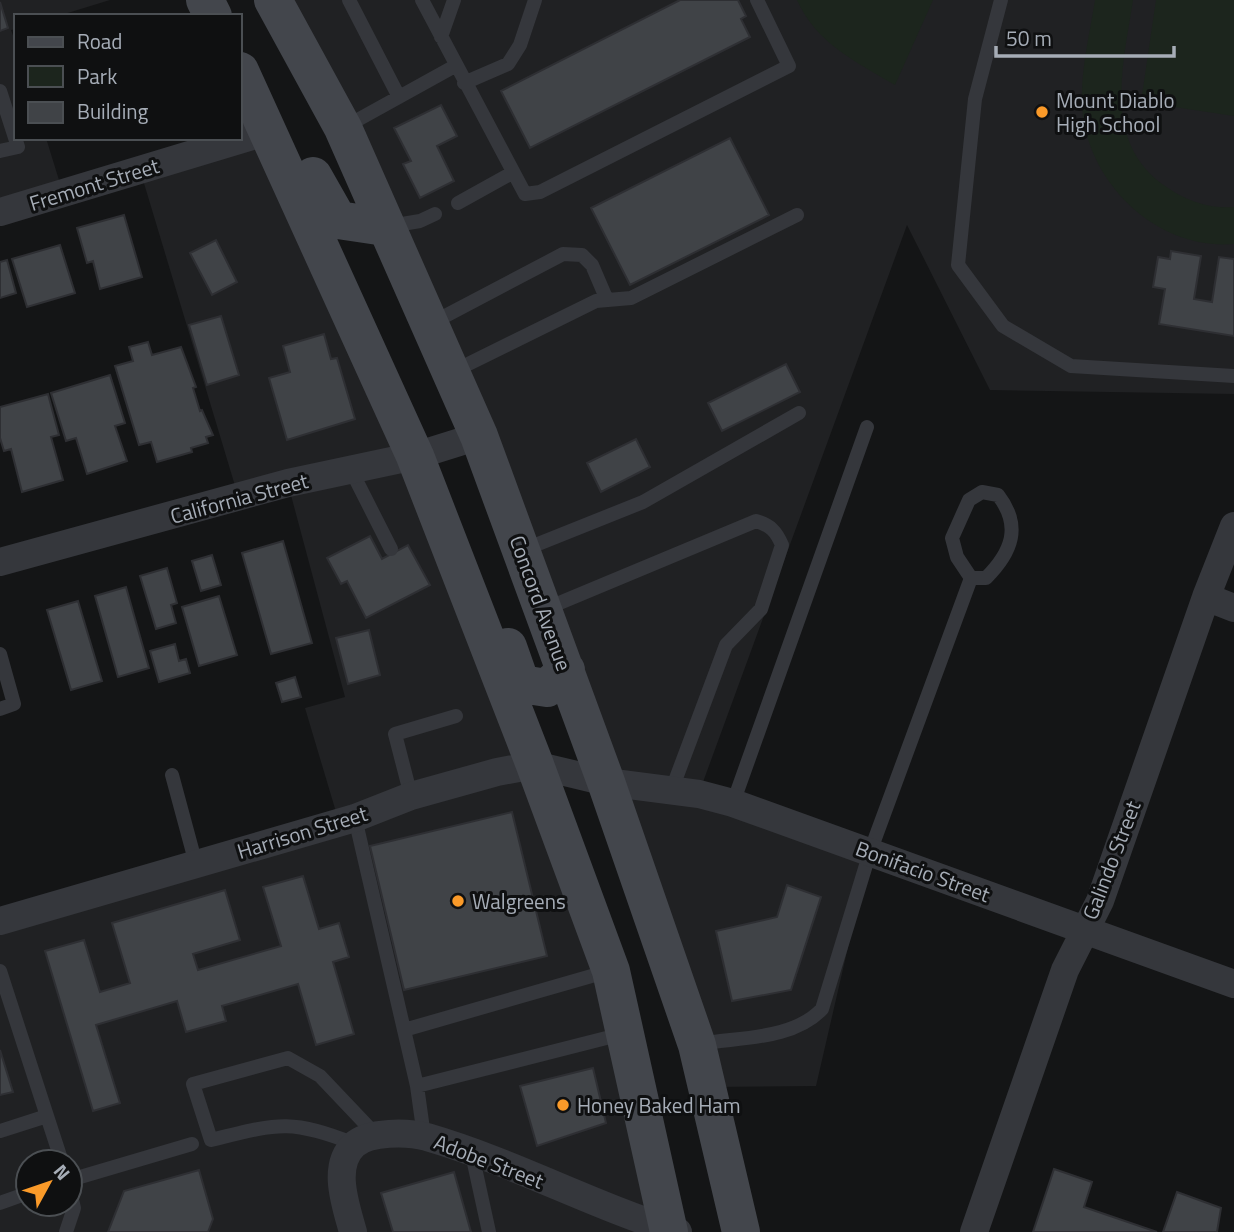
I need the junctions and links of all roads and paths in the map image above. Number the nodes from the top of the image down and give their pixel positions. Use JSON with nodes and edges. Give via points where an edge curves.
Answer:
{"nodes":[{"id":1,"x":273,"y":0,"type":"edge"},
{"id":2,"x":349,"y":0,"type":"edge"},
{"id":3,"x":422,"y":0,"type":"edge"},
{"id":4,"x":454,"y":0,"type":"edge"},
{"id":5,"x":535,"y":0,"type":"edge"},
{"id":6,"x":757,"y":0,"type":"edge"},
{"id":7,"x":1001,"y":0,"type":"edge"},
{"id":8,"x":441,"y":37,"type":"junction"},
{"id":9,"x":455,"y":66,"type":"junction"},
{"id":10,"x":242,"y":75,"type":"edge"},
{"id":11,"x":464,"y":83,"type":"junction"},
{"id":12,"x":0,"y":91,"type":"edge"},
{"id":13,"x":399,"y":97,"type":"junction"},
{"id":14,"x":343,"y":128,"type":"junction"},
{"id":15,"x":269,"y":131,"type":"junction"},
{"id":16,"x":14,"y":135,"type":"edge"},
{"id":17,"x":242,"y":139,"type":"edge"},
{"id":18,"x":16,"y":140,"type":"edge"},
{"id":19,"x":239,"y":140,"type":"edge"},
{"id":20,"x":0,"y":151,"type":"edge"},
{"id":21,"x":512,"y":173,"type":"junction"},
{"id":22,"x":458,"y":203,"type":"dead end"},
{"id":23,"x":0,"y":212,"type":"edge"},
{"id":24,"x":435,"y":214,"type":"dead end"},
{"id":25,"x":797,"y":215,"type":"dead end"},
{"id":26,"x":385,"y":227,"type":"junction"},
{"id":27,"x":607,"y":300,"type":"junction"},
{"id":28,"x":429,"y":324,"type":"junction"},
{"id":29,"x":451,"y":372,"type":"junction"},
{"id":30,"x":1234,"y":376,"type":"edge"},
{"id":31,"x":799,"y":413,"type":"dead end"},
{"id":32,"x":867,"y":428,"type":"dead end"},
{"id":33,"x":479,"y":436,"type":"junction"},
{"id":34,"x":415,"y":456,"type":"junction"},
{"id":35,"x":351,"y":470,"type":"junction"},
{"id":36,"x":1234,"y":526,"type":"edge"},
{"id":37,"x":450,"y":543,"type":"junction"},
{"id":38,"x":391,"y":549,"type":"dead end"},
{"id":39,"x":521,"y":550,"type":"junction"},
{"id":40,"x":0,"y":562,"type":"edge"},
{"id":41,"x":971,"y":578,"type":"junction"},
{"id":42,"x":1206,"y":597,"type":"junction"},
{"id":43,"x":1234,"y":608,"type":"edge"},
{"id":44,"x":543,"y":610,"type":"junction"},
{"id":45,"x":0,"y":654,"type":"edge"},
{"id":46,"x":566,"y":670,"type":"junction"},
{"id":47,"x":0,"y":709,"type":"edge"},
{"id":48,"x":456,"y":716,"type":"dead end"},
{"id":49,"x":535,"y":765,"type":"junction"},
{"id":50,"x":172,"y":775,"type":"dead end"},
{"id":51,"x":606,"y":782,"type":"junction"},
{"id":52,"x":672,"y":789,"type":"junction"},
{"id":53,"x":411,"y":796,"type":"junction"},
{"id":54,"x":733,"y":803,"type":"junction"},
{"id":55,"x":355,"y":817,"type":"junction"},
{"id":56,"x":870,"y":852,"type":"junction"},
{"id":57,"x":195,"y":864,"type":"junction"},
{"id":58,"x":0,"y":921,"type":"edge"},
{"id":59,"x":1084,"y":930,"type":"junction"},
{"id":60,"x":0,"y":971,"type":"edge"},
{"id":61,"x":611,"y":971,"type":"junction"},
{"id":62,"x":1234,"y":984,"type":"edge"},
{"id":63,"x":404,"y":1030,"type":"junction"},
{"id":64,"x":625,"y":1033,"type":"junction"},
{"id":65,"x":697,"y":1045,"type":"junction"},
{"id":66,"x":417,"y":1086,"type":"junction"},
{"id":67,"x":47,"y":1116,"type":"junction"},
{"id":68,"x":0,"y":1131,"type":"edge"},
{"id":69,"x":424,"y":1136,"type":"junction"},
{"id":70,"x":365,"y":1139,"type":"junction"},
{"id":71,"x":192,"y":1144,"type":"dead end"},
{"id":72,"x":57,"y":1148,"type":"edge"},
{"id":73,"x":472,"y":1154,"type":"junction"},
{"id":74,"x":84,"y":1176,"type":"edge"},
{"id":75,"x":672,"y":1231,"type":"edge"},
{"id":76,"x":353,"y":1232,"type":"edge"},
{"id":77,"x":489,"y":1232,"type":"edge"},
{"id":78,"x":741,"y":1232,"type":"edge"},
{"id":79,"x":974,"y":1232,"type":"edge"}],
"edges":[{"from":1,"to":14,"type":"main road","name":"Concord Avenue"},
{"from":2,"to":13,"type":"lane"},
{"from":3,"to":8,"type":"lane"},
{"from":4,"to":8,"type":"lane"},
{"from":5,"to":11,"type":"lane","via":[[520,45],[508,64]]},
{"from":6,"to":21,"type":"lane","via":[[789,66],[540,192],[525,194]]},
{"from":7,"to":30,"type":"lane","via":[[975,99],[958,265],[1003,327],[1071,366]]},
{"from":8,"to":9,"type":"lane"},
{"from":9,"to":11,"type":"lane"},
{"from":9,"to":13,"type":"lane"},
{"from":10,"to":15,"type":"main road"},
{"from":11,"to":21,"type":"lane"},
{"from":12,"to":16,"type":"lane"},
{"from":13,"to":14,"type":"lane"},
{"from":14,"to":26,"type":"main road","name":"Concord Avenue"},
{"from":15,"to":17,"type":"street","name":"Fremont Street"},
{"from":15,"to":26,"type":"main road","via":[[284,131],[296,144],[338,220]]},
{"from":15,"to":34,"type":"main road"},
{"from":18,"to":20,"type":"lane","via":[[18,147]]},
{"from":19,"to":23,"type":"street","name":"Fremont Street"},
{"from":21,"to":22,"type":"lane"},
{"from":24,"to":26,"type":"lane"},
{"from":25,"to":27,"type":"lane","via":[[631,298]]},
{"from":26,"to":28,"type":"main road","name":"Concord Avenue"},
{"from":27,"to":28,"type":"lane","via":[[592,265],[582,256],[563,254]]},
{"from":27,"to":29,"type":"lane","via":[[596,301]]},
{"from":28,"to":29,"type":"main road","name":"Concord Avenue"},
{"from":29,"to":33,"type":"main road","name":"Concord Avenue"},
{"from":31,"to":39,"type":"lane","via":[[643,502]]},
{"from":32,"to":54,"type":"lane"},
{"from":33,"to":34,"type":"street","name":"California Street"},
{"from":33,"to":39,"type":"main road","name":"Concord Avenue"},
{"from":34,"to":35,"type":"street","name":"California Street"},
{"from":34,"to":37,"type":"main road"},
{"from":35,"to":38,"type":"lane"},
{"from":35,"to":40,"type":"street","name":"California Street"},
{"from":36,"to":42,"type":"street","name":"Galindo Street"},
{"from":37,"to":46,"type":"main road","via":[[486,584],[521,684],[547,688]]},
{"from":37,"to":49,"type":"main road"},
{"from":39,"to":44,"type":"main road","name":"Concord Avenue"},
{"from":41,"to":41,"type":"lane","via":[[986,578],[1000,564],[1014,526],[998,495],[982,492],[969,500],[952,538]]},
{"from":41,"to":56,"type":"lane"},
{"from":42,"to":43,"type":"street"},
{"from":42,"to":59,"type":"street","name":"Galindo Street","via":[[1100,901]]},
{"from":44,"to":46,"type":"main road","name":"Concord Avenue"},
{"from":44,"to":52,"type":"lane","via":[[756,521],[777,534],[782,545],[761,609],[726,645]]},
{"from":45,"to":47,"type":"lane","via":[[15,704]]},
{"from":46,"to":51,"type":"main road","name":"Concord Avenue"},
{"from":48,"to":53,"type":"lane","via":[[395,734]]},
{"from":49,"to":51,"type":"street","name":"Harrison Street"},
{"from":49,"to":53,"type":"street","name":"Harrison Street"},
{"from":49,"to":61,"type":"main road"},
{"from":50,"to":57,"type":"lane"},
{"from":51,"to":52,"type":"street","name":"Bonifacio Street"},
{"from":51,"to":65,"type":"main road","name":"Concord Avenue"},
{"from":52,"to":54,"type":"street","name":"Bonifacio Street"},
{"from":53,"to":55,"type":"street","name":"Harrison Street"},
{"from":54,"to":56,"type":"street","name":"Bonifacio Street"},
{"from":55,"to":57,"type":"street","name":"Harrison Street"},
{"from":55,"to":63,"type":"lane"},
{"from":56,"to":59,"type":"street","name":"Bonifacio Street"},
{"from":56,"to":65,"type":"lane","via":[[822,1009],[799,1027]]},
{"from":57,"to":58,"type":"street","name":"Harrison Street"},
{"from":59,"to":62,"type":"street","name":"Bonifacio Street"},
{"from":59,"to":79,"type":"street","name":"Galindo Street","via":[[1065,970]]},
{"from":60,"to":67,"type":"lane"},
{"from":61,"to":63,"type":"lane"},
{"from":61,"to":64,"type":"main road"},
{"from":63,"to":66,"type":"lane"},
{"from":64,"to":66,"type":"lane"},
{"from":64,"to":75,"type":"main road"},
{"from":65,"to":78,"type":"main road","name":"Concord Avenue"},
{"from":66,"to":69,"type":"lane"},
{"from":67,"to":68,"type":"lane"},
{"from":67,"to":72,"type":"lane"},
{"from":69,"to":70,"type":"street","name":"Adobe Street"},
{"from":69,"to":73,"type":"street","name":"Adobe Street"},
{"from":70,"to":70,"type":"lane","via":[[275,1124],[211,1140],[193,1084],[288,1058],[320,1076]]},
{"from":70,"to":76,"type":"street","via":[[345,1158],[341,1186]]},
{"from":71,"to":74,"type":"lane"},
{"from":73,"to":75,"type":"street","name":"Adobe Street"},
{"from":73,"to":77,"type":"lane"}]}
